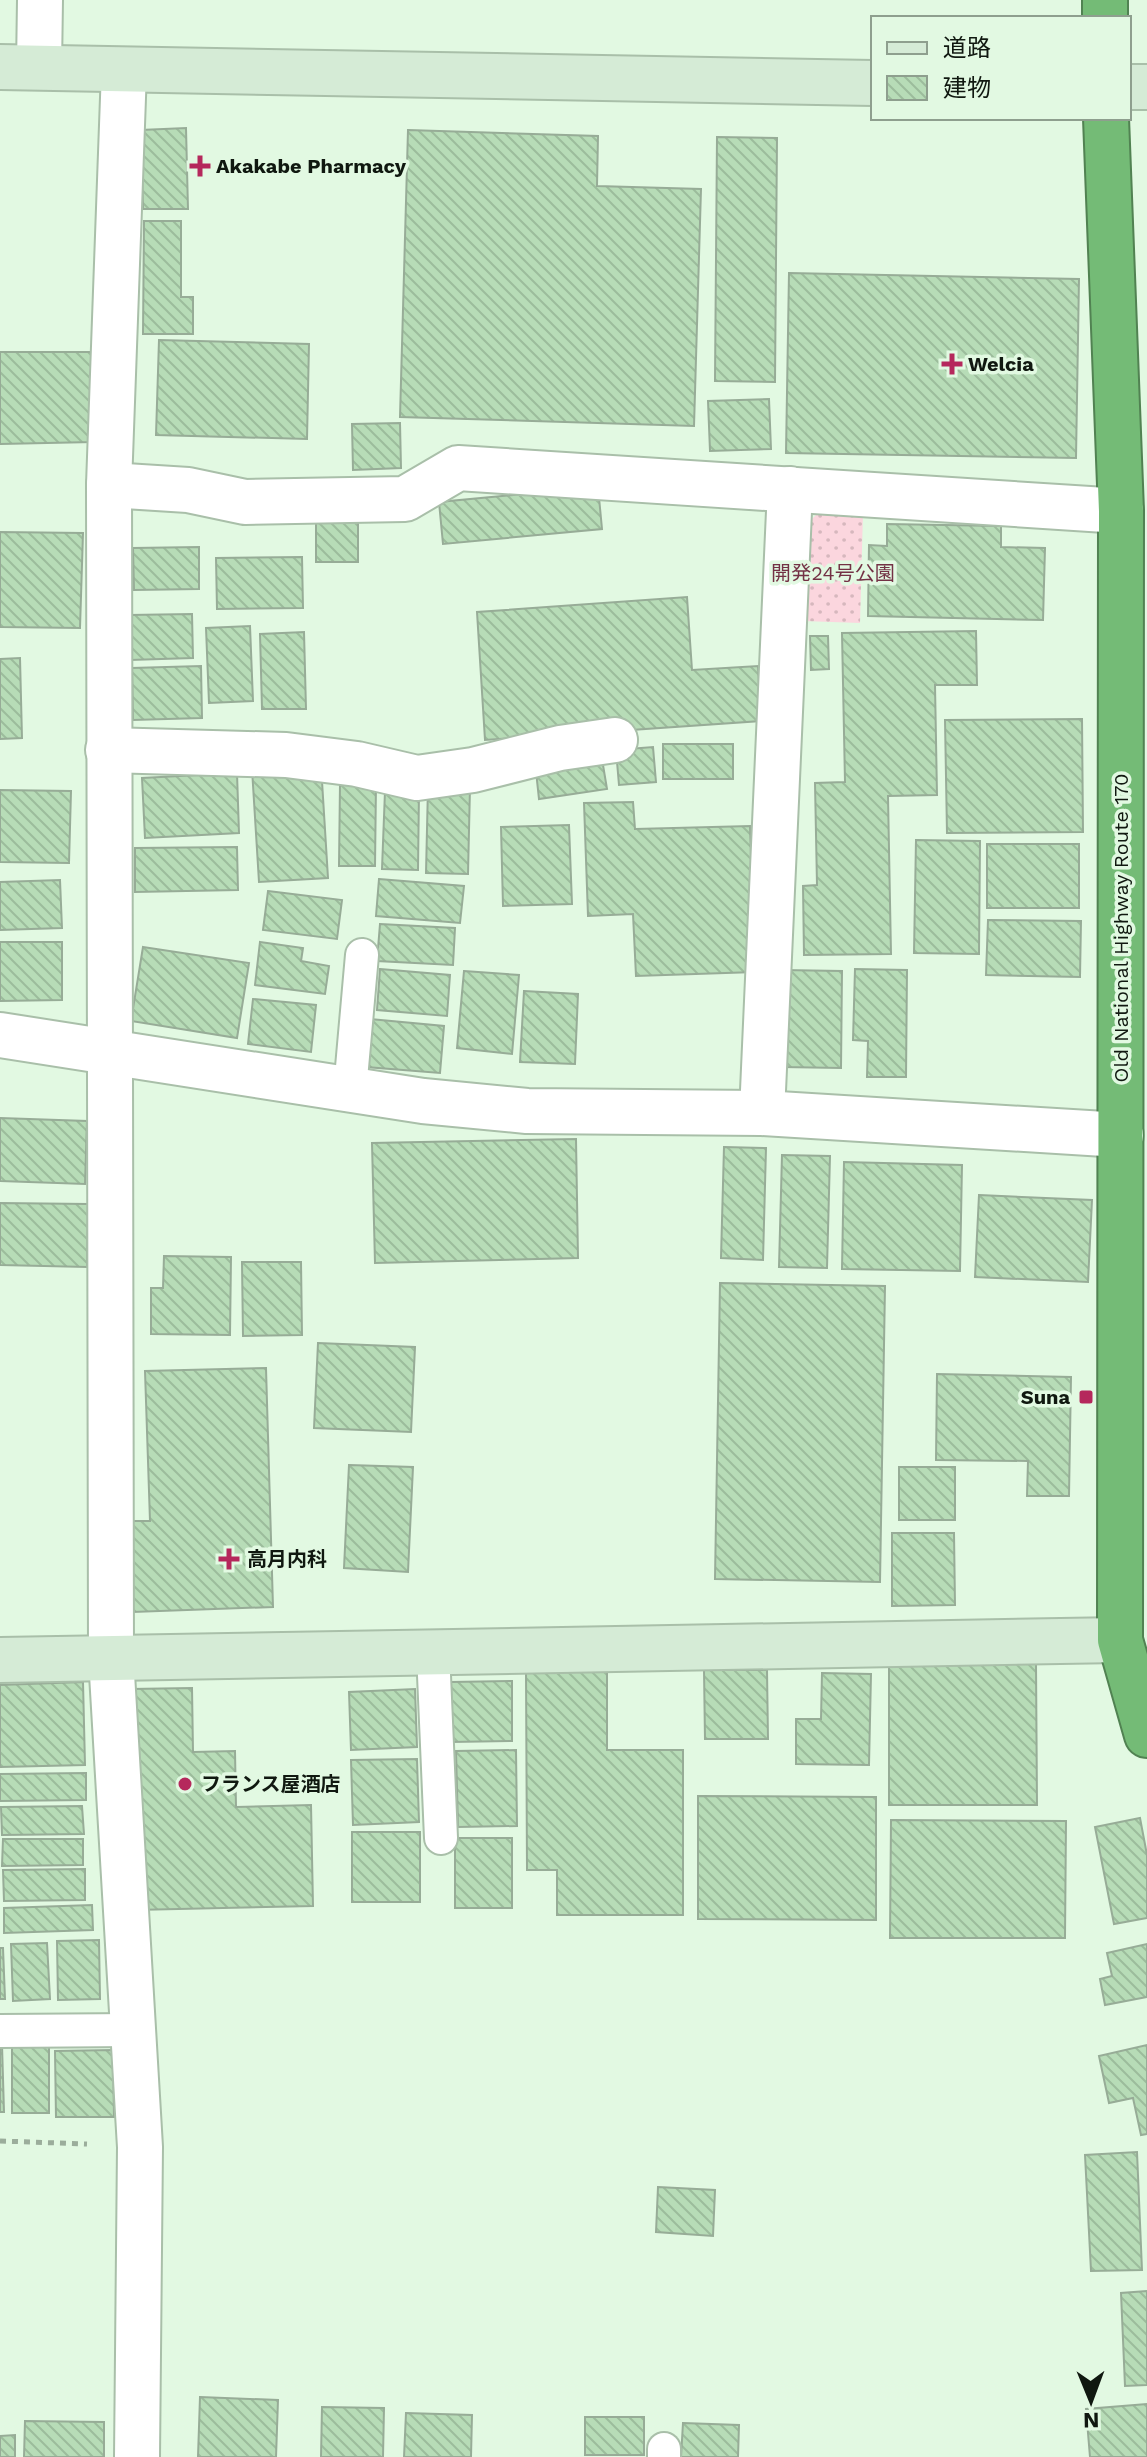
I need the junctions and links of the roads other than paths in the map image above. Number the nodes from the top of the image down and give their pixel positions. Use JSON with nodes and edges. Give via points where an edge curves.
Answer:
{"nodes":[{"id":1,"x":40,"y":0,"type":"edge"},
{"id":2,"x":20,"y":67,"type":"edge"},
{"id":3,"x":124,"y":70,"type":"junction"},
{"id":4,"x":871,"y":83,"type":"edge"},
{"id":5,"x":1106,"y":120,"type":"edge"},
{"id":6,"x":109,"y":485,"type":"junction"},
{"id":7,"x":790,"y":489,"type":"junction"},
{"id":8,"x":1121,"y":511,"type":"junction"},
{"id":9,"x":615,"y":740,"type":"dead end"},
{"id":10,"x":108,"y":750,"type":"junction"},
{"id":11,"x":362,"y":955,"type":"dead end"},
{"id":12,"x":0,"y":1035,"type":"edge"},
{"id":13,"x":108,"y":1053,"type":"junction"},
{"id":14,"x":350,"y":1090,"type":"junction"},
{"id":15,"x":762,"y":1113,"type":"junction"},
{"id":16,"x":1121,"y":1135,"type":"junction"},
{"id":17,"x":1134,"y":1640,"type":"edge"},
{"id":18,"x":433,"y":1652,"type":"junction"},
{"id":19,"x":111,"y":1657,"type":"junction"},
{"id":20,"x":0,"y":1660,"type":"edge"},
{"id":21,"x":1147,"y":1735,"type":"edge"},
{"id":22,"x":441,"y":1838,"type":"dead end"},
{"id":23,"x":134,"y":2030,"type":"junction"},
{"id":24,"x":0,"y":2031,"type":"edge"},
{"id":25,"x":137,"y":2457,"type":"edge"}],
"edges":[{"from":1,"to":2,"type":"street"},
{"from":2,"to":3,"type":"street"},
{"from":3,"to":4,"type":"street"},
{"from":3,"to":6,"type":"street"},
{"from":5,"to":8,"type":"highway","name":"Old National Highway Route 170"},
{"from":6,"to":7,"type":"street","via":[[188,490],[245,502],[405,499],[458,468]]},
{"from":6,"to":10,"type":"street"},
{"from":7,"to":8,"type":"street"},
{"from":7,"to":15,"type":"street"},
{"from":8,"to":16,"type":"highway","name":"Old National Highway Route 170"},
{"from":9,"to":10,"type":"street","via":[[417,778],[286,755]]},
{"from":10,"to":13,"type":"street"},
{"from":11,"to":14,"type":"lane"},
{"from":12,"to":13,"type":"street"},
{"from":13,"to":14,"type":"street"},
{"from":13,"to":19,"type":"street"},
{"from":14,"to":15,"type":"street","via":[[527,1111]]},
{"from":15,"to":16,"type":"street"},
{"from":16,"to":17,"type":"highway","name":"Old National Highway Route 170"},
{"from":17,"to":18,"type":"street"},
{"from":17,"to":21,"type":"highway","name":"Old National Highway Route 170"},
{"from":18,"to":19,"type":"street"},
{"from":18,"to":22,"type":"lane"},
{"from":19,"to":20,"type":"street"},
{"from":19,"to":23,"type":"street"},
{"from":23,"to":24,"type":"lane"},
{"from":23,"to":25,"type":"street","via":[[140,2147]]}]}
